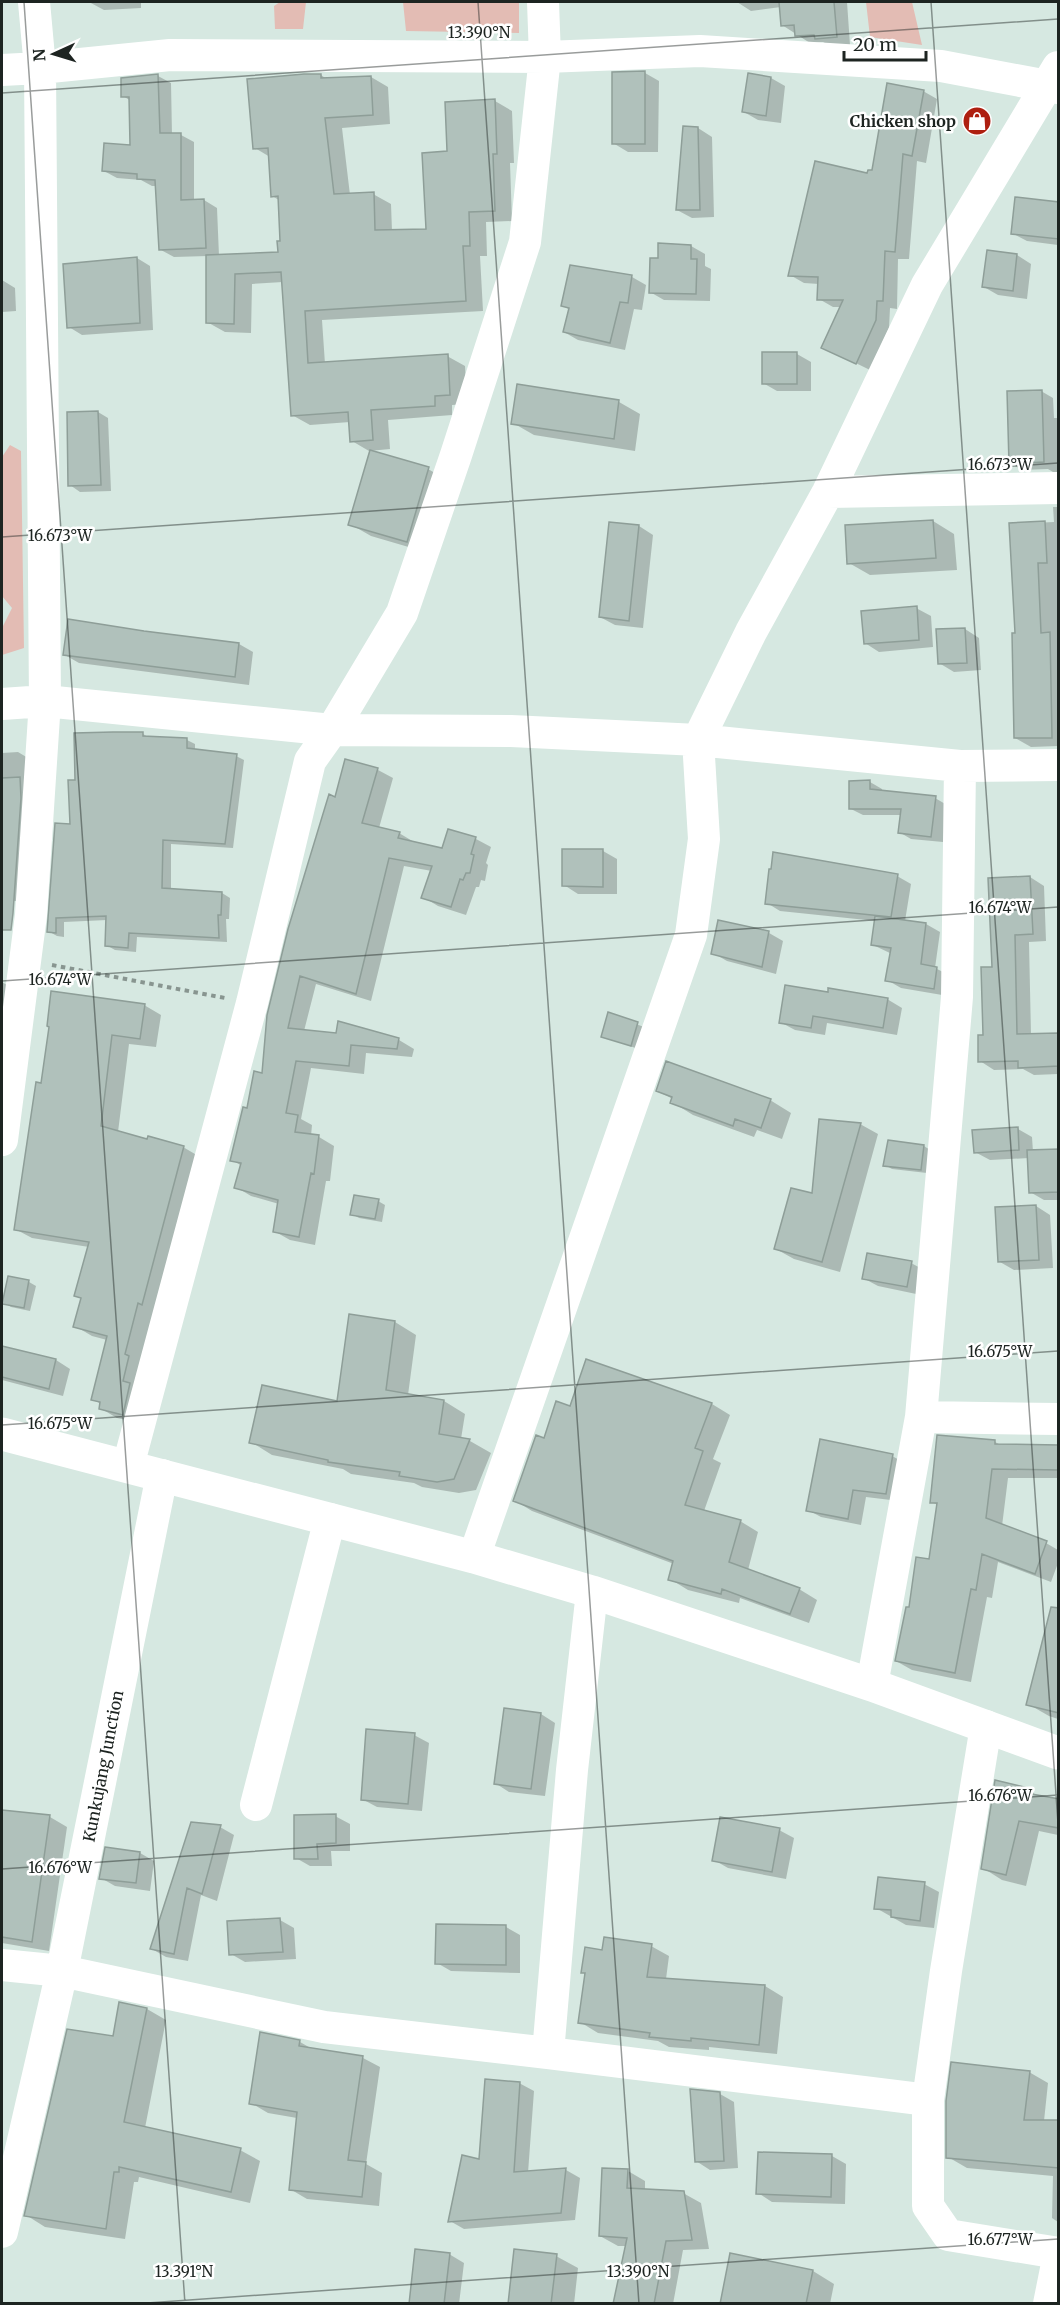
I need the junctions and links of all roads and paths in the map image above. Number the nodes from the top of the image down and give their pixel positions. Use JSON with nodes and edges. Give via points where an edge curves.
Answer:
{"nodes":[{"id":1,"x":34,"y":2,"type":"edge"},
{"id":2,"x":543,"y":2,"type":"edge"},
{"id":3,"x":545,"y":57,"type":"junction"},
{"id":4,"x":40,"y":68,"type":"junction"},
{"id":5,"x":2,"y":70,"type":"edge"},
{"id":6,"x":1054,"y":80,"type":"edge"},
{"id":7,"x":1059,"y":488,"type":"edge"},
{"id":8,"x":828,"y":492,"type":"junction"},
{"id":9,"x":45,"y":701,"type":"junction"},
{"id":10,"x":2,"y":704,"type":"edge"},
{"id":11,"x":332,"y":730,"type":"junction"},
{"id":12,"x":698,"y":740,"type":"junction"},
{"id":13,"x":1059,"y":765,"type":"edge"},
{"id":14,"x":960,"y":766,"type":"junction"},
{"id":15,"x":25,"y":960,"type":"junction"},
{"id":16,"x":252,"y":1004,"type":"junction"},
{"id":17,"x":2,"y":1140,"type":"edge"},
{"id":18,"x":921,"y":1418,"type":"junction"},
{"id":19,"x":1059,"y":1419,"type":"edge"},
{"id":20,"x":2,"y":1434,"type":"edge"},
{"id":21,"x":128,"y":1466,"type":"junction"},
{"id":22,"x":162,"y":1474,"type":"junction"},
{"id":23,"x":330,"y":1519,"type":"junction"},
{"id":24,"x":474,"y":1557,"type":"junction"},
{"id":25,"x":592,"y":1592,"type":"junction"},
{"id":26,"x":873,"y":1685,"type":"junction"},
{"id":27,"x":986,"y":1726,"type":"junction"},
{"id":28,"x":1059,"y":1753,"type":"edge"},
{"id":29,"x":256,"y":1805,"type":"dead end"},
{"id":30,"x":2,"y":1965,"type":"edge"},
{"id":31,"x":62,"y":1971,"type":"junction"},
{"id":32,"x":548,"y":2053,"type":"junction"},
{"id":33,"x":928,"y":2100,"type":"junction"},
{"id":34,"x":2,"y":2232,"type":"edge"},
{"id":35,"x":1059,"y":2253,"type":"edge"},
{"id":36,"x":1059,"y":2259,"type":"edge"},
{"id":37,"x":1049,"y":2304,"type":"edge"}],
"edges":[{"from":1,"to":4,"type":"street"},
{"from":2,"to":3,"type":"street"},
{"from":3,"to":4,"type":"street","via":[[170,55]]},
{"from":3,"to":6,"type":"street","via":[[700,51],[941,66]]},
{"from":3,"to":11,"type":"street","via":[[525,242],[402,613]]},
{"from":4,"to":5,"type":"street"},
{"from":4,"to":9,"type":"street"},
{"from":6,"to":8,"type":"street","via":[[927,285]]},
{"from":7,"to":8,"type":"street"},
{"from":8,"to":12,"type":"street","via":[[751,632]]},
{"from":9,"to":10,"type":"street"},
{"from":9,"to":11,"type":"street"},
{"from":9,"to":15,"type":"street"},
{"from":11,"to":12,"type":"street","via":[[511,731]]},
{"from":11,"to":16,"type":"street","via":[[310,761]]},
{"from":12,"to":14,"type":"street"},
{"from":12,"to":24,"type":"street","via":[[705,839],[691,935]]},
{"from":13,"to":14,"type":"street"},
{"from":14,"to":18,"type":"street","via":[[957,997]]},
{"from":15,"to":16,"type":"path"},
{"from":15,"to":17,"type":"street"},
{"from":16,"to":21,"type":"street"},
{"from":18,"to":19,"type":"street"},
{"from":18,"to":26,"type":"street"},
{"from":20,"to":21,"type":"street"},
{"from":21,"to":22,"type":"street"},
{"from":22,"to":23,"type":"street"},
{"from":22,"to":31,"type":"street","name":"Kunkujang Junction"},
{"from":23,"to":24,"type":"street"},
{"from":23,"to":29,"type":"street"},
{"from":24,"to":25,"type":"street"},
{"from":25,"to":26,"type":"street"},
{"from":25,"to":32,"type":"street"},
{"from":26,"to":27,"type":"street"},
{"from":27,"to":28,"type":"street"},
{"from":27,"to":33,"type":"street"},
{"from":30,"to":31,"type":"street"},
{"from":31,"to":32,"type":"street","via":[[324,2027]]},
{"from":31,"to":34,"type":"street","name":"Kunkujang Junction"},
{"from":32,"to":33,"type":"street"},
{"from":33,"to":35,"type":"street","via":[[928,2206],[948,2235]]},
{"from":36,"to":37,"type":"street"}]}
